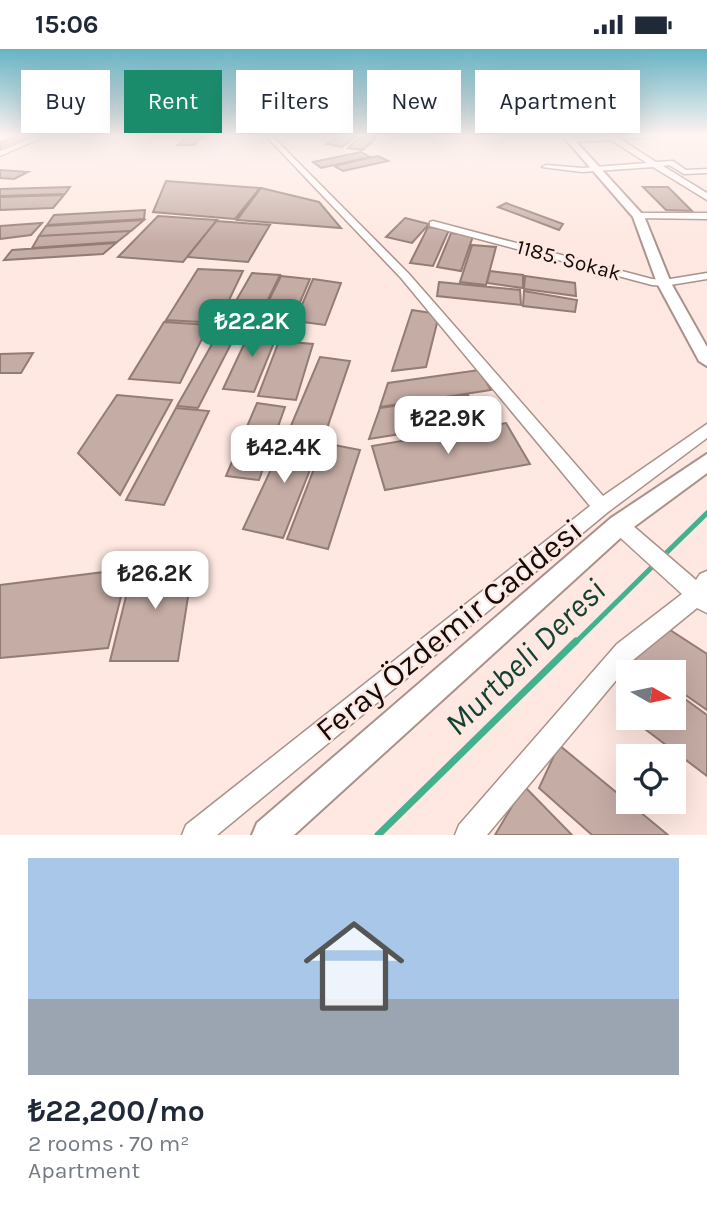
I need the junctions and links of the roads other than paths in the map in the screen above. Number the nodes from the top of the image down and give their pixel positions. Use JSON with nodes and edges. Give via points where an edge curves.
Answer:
{"nodes":[{"id":1,"x":304,"y":172,"type":"edge"},
{"id":2,"x":597,"y":172,"type":"edge"},
{"id":3,"x":667,"y":172,"type":"edge"},
{"id":4,"x":707,"y":183,"type":"edge"},
{"id":5,"x":688,"y":184,"type":"junction"},
{"id":6,"x":707,"y":197,"type":"edge"},
{"id":7,"x":638,"y":216,"type":"junction"},
{"id":8,"x":707,"y":216,"type":"edge"},
{"id":9,"x":433,"y":224,"type":"dead end"},
{"id":10,"x":707,"y":276,"type":"edge"},
{"id":11,"x":664,"y":283,"type":"junction"},
{"id":12,"x":707,"y":361,"type":"edge"},
{"id":13,"x":707,"y":431,"type":"edge"},
{"id":14,"x":707,"y":462,"type":"edge"},
{"id":15,"x":611,"y":516,"type":"junction"},
{"id":16,"x":512,"y":580,"type":"junction"},
{"id":17,"x":704,"y":592,"type":"edge"},
{"id":18,"x":530,"y":605,"type":"junction"},
{"id":19,"x":196,"y":835,"type":"edge"},
{"id":20,"x":269,"y":835,"type":"edge"},
{"id":21,"x":469,"y":835,"type":"edge"}],
"edges":[{"from":1,"to":15,"type":"street","via":[[405,276]]},
{"from":2,"to":7,"type":"street"},
{"from":3,"to":5,"type":"street"},
{"from":4,"to":5,"type":"street"},
{"from":5,"to":6,"type":"street"},
{"from":7,"to":8,"type":"street"},
{"from":7,"to":11,"type":"street"},
{"from":9,"to":11,"type":"street","name":"1185. Sokak"},
{"from":10,"to":11,"type":"street","name":"1185. Sokak"},
{"from":11,"to":12,"type":"street"},
{"from":13,"to":15,"type":"street","name":"Feray Özdemir Caddesi"},
{"from":14,"to":15,"type":"street"},
{"from":15,"to":16,"type":"street","name":"Feray Özdemir Caddesi"},
{"from":15,"to":17,"type":"street","via":[[673,572]]},
{"from":15,"to":18,"type":"street"},
{"from":16,"to":18,"type":"street"},
{"from":16,"to":19,"type":"street","name":"Feray Özdemir Caddesi"},
{"from":17,"to":21,"type":"street","via":[[625,652]]},
{"from":18,"to":20,"type":"street"}]}
